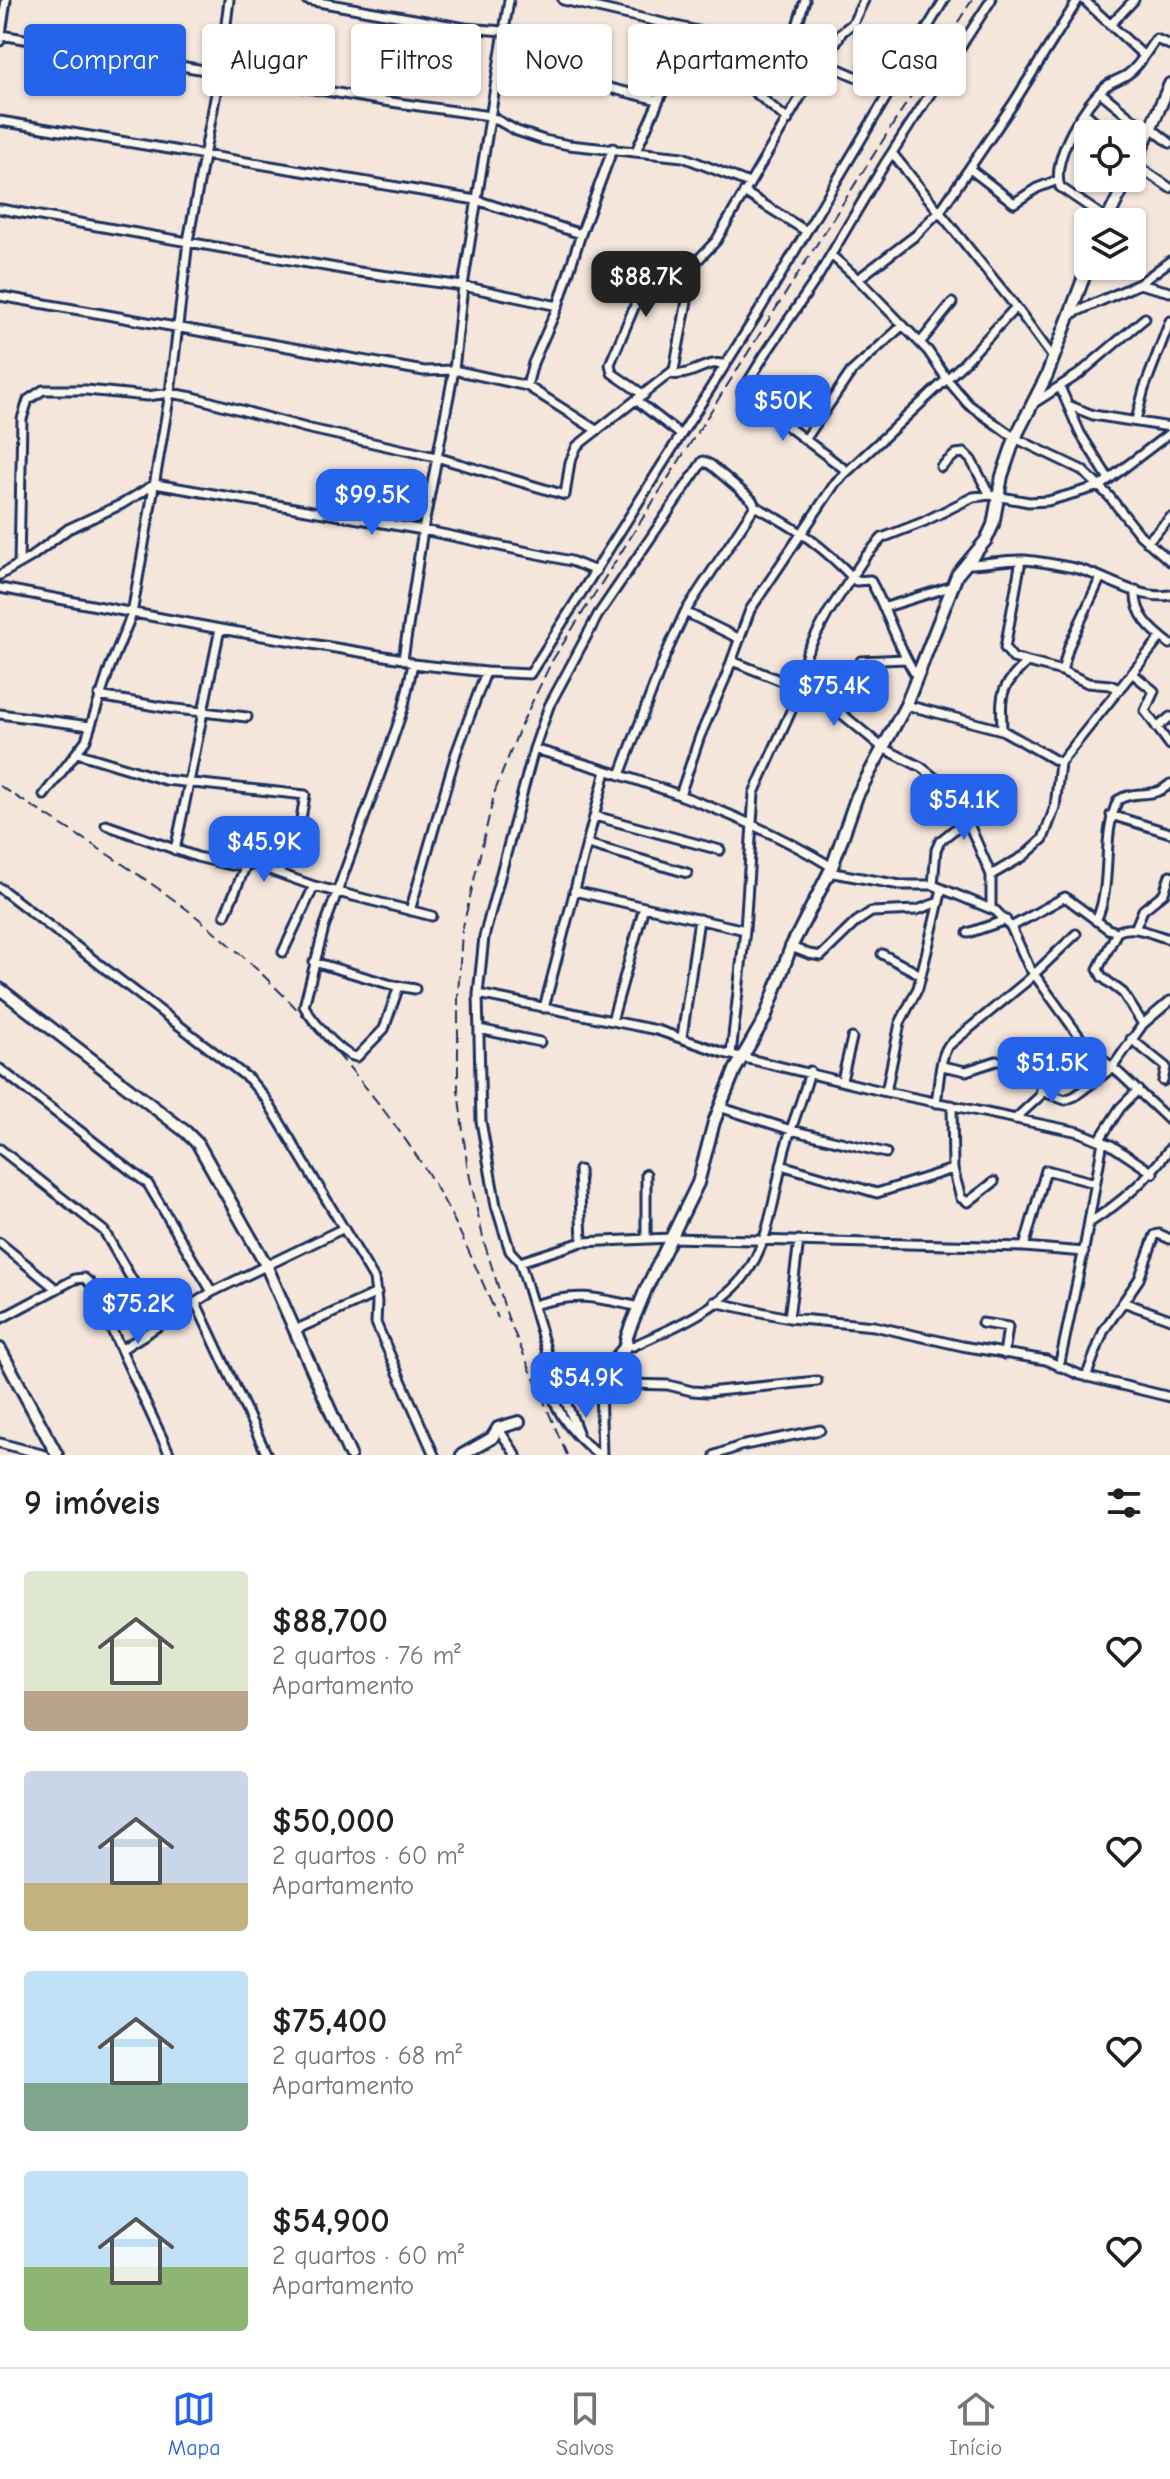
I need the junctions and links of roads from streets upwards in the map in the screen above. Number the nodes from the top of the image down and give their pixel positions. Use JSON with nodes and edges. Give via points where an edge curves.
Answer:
{"nodes":[{"id":1,"x":6,"y":0,"type":"edge"},
{"id":2,"x":229,"y":0,"type":"edge"},
{"id":3,"x":307,"y":0,"type":"edge"},
{"id":4,"x":509,"y":0,"type":"edge"},
{"id":5,"x":563,"y":0,"type":"edge"},
{"id":6,"x":805,"y":0,"type":"edge"},
{"id":7,"x":864,"y":0,"type":"edge"},
{"id":8,"x":944,"y":0,"type":"edge"},
{"id":9,"x":991,"y":0,"type":"edge"},
{"id":10,"x":1081,"y":0,"type":"edge"},
{"id":11,"x":1134,"y":0,"type":"edge"},
{"id":12,"x":226,"y":24,"type":"edge"},
{"id":13,"x":505,"y":24,"type":"edge"},
{"id":14,"x":669,"y":24,"type":"edge"},
{"id":15,"x":798,"y":24,"type":"edge"},
{"id":16,"x":929,"y":24,"type":"edge"},
{"id":17,"x":1110,"y":25,"type":"junction"},
{"id":18,"x":497,"y":30,"type":"edge"},
{"id":19,"x":0,"y":38,"type":"edge"},
{"id":20,"x":837,"y":41,"type":"edge"},
{"id":21,"x":1170,"y":45,"type":"edge"},
{"id":22,"x":1143,"y":55,"type":"junction"},
{"id":23,"x":202,"y":69,"type":"edge"},
{"id":24,"x":497,"y":78,"type":"edge"},
{"id":25,"x":1170,"y":84,"type":"edge"},
{"id":26,"x":612,"y":89,"type":"edge"},
{"id":27,"x":335,"y":91,"type":"edge"},
{"id":28,"x":1100,"y":92,"type":"junction"},
{"id":29,"x":215,"y":96,"type":"edge"},
{"id":30,"x":801,"y":96,"type":"edge"},
{"id":31,"x":886,"y":96,"type":"edge"},
{"id":32,"x":658,"y":100,"type":"junction"},
{"id":33,"x":1084,"y":112,"type":"junction"},
{"id":34,"x":490,"y":116,"type":"junction"},
{"id":35,"x":788,"y":120,"type":"junction"},
{"id":36,"x":1093,"y":120,"type":"edge"},
{"id":37,"x":0,"y":121,"type":"edge"},
{"id":38,"x":1150,"y":127,"type":"junction"},
{"id":39,"x":1146,"y":136,"type":"edge"},
{"id":40,"x":1170,"y":143,"type":"edge"},
{"id":41,"x":613,"y":148,"type":"junction"},
{"id":42,"x":636,"y":151,"type":"junction"},
{"id":43,"x":892,"y":153,"type":"junction"},
{"id":44,"x":204,"y":155,"type":"junction"},
{"id":45,"x":970,"y":169,"type":"junction"},
{"id":46,"x":1146,"y":170,"type":"edge"},
{"id":47,"x":1058,"y":180,"type":"junction"},
{"id":48,"x":749,"y":183,"type":"junction"},
{"id":49,"x":1170,"y":188,"type":"edge"},
{"id":50,"x":744,"y":192,"type":"junction"},
{"id":51,"x":476,"y":200,"type":"junction"},
{"id":52,"x":1088,"y":208,"type":"edge"},
{"id":53,"x":0,"y":209,"type":"edge"},
{"id":54,"x":940,"y":212,"type":"junction"},
{"id":55,"x":806,"y":231,"type":"junction"},
{"id":56,"x":581,"y":234,"type":"junction"},
{"id":57,"x":188,"y":241,"type":"junction"},
{"id":58,"x":831,"y":255,"type":"junction"},
{"id":59,"x":1170,"y":261,"type":"edge"},
{"id":60,"x":653,"y":263,"type":"dead end"},
{"id":61,"x":858,"y":279,"type":"junction"},
{"id":62,"x":1083,"y":280,"type":"edge"},
{"id":63,"x":1139,"y":284,"type":"junction"},
{"id":64,"x":463,"y":286,"type":"junction"},
{"id":65,"x":1170,"y":292,"type":"edge"},
{"id":66,"x":0,"y":296,"type":"edge"},
{"id":67,"x":952,"y":303,"type":"dead end"},
{"id":68,"x":558,"y":306,"type":"junction"},
{"id":69,"x":1016,"y":307,"type":"junction"},
{"id":70,"x":1071,"y":314,"type":"junction"},
{"id":71,"x":1145,"y":318,"type":"dead end"},
{"id":72,"x":1170,"y":321,"type":"edge"},
{"id":73,"x":179,"y":326,"type":"junction"},
{"id":74,"x":902,"y":326,"type":"junction"},
{"id":75,"x":920,"y":343,"type":"junction"},
{"id":76,"x":1054,"y":359,"type":"junction"},
{"id":77,"x":726,"y":365,"type":"junction"},
{"id":78,"x":454,"y":370,"type":"junction"},
{"id":79,"x":671,"y":374,"type":"junction"},
{"id":80,"x":947,"y":379,"type":"junction"},
{"id":81,"x":527,"y":386,"type":"junction"},
{"id":82,"x":1060,"y":387,"type":"junction"},
{"id":83,"x":170,"y":393,"type":"junction"},
{"id":84,"x":644,"y":395,"type":"junction"},
{"id":85,"x":637,"y":401,"type":"junction"},
{"id":86,"x":1034,"y":403,"type":"junction"},
{"id":87,"x":1068,"y":405,"type":"junction"},
{"id":88,"x":1136,"y":420,"type":"junction"},
{"id":89,"x":1170,"y":427,"type":"edge"},
{"id":90,"x":596,"y":430,"type":"junction"},
{"id":91,"x":1170,"y":433,"type":"edge"},
{"id":92,"x":681,"y":435,"type":"junction"},
{"id":93,"x":1015,"y":438,"type":"junction"},
{"id":94,"x":805,"y":440,"type":"junction"},
{"id":95,"x":436,"y":457,"type":"junction"},
{"id":96,"x":941,"y":467,"type":"dead end"},
{"id":97,"x":847,"y":471,"type":"junction"},
{"id":98,"x":1109,"y":479,"type":"junction"},
{"id":99,"x":155,"y":484,"type":"junction"},
{"id":100,"x":1100,"y":486,"type":"junction"},
{"id":101,"x":994,"y":496,"type":"junction"},
{"id":102,"x":755,"y":506,"type":"junction"},
{"id":103,"x":1170,"y":518,"type":"edge"},
{"id":104,"x":423,"y":530,"type":"junction"},
{"id":105,"x":802,"y":532,"type":"junction"},
{"id":106,"x":1147,"y":542,"type":"junction"},
{"id":107,"x":1021,"y":560,"type":"junction"},
{"id":108,"x":1170,"y":561,"type":"edge"},
{"id":109,"x":19,"y":564,"type":"junction"},
{"id":110,"x":965,"y":564,"type":"junction"},
{"id":111,"x":596,"y":571,"type":"junction"},
{"id":112,"x":0,"y":575,"type":"edge"},
{"id":113,"x":852,"y":577,"type":"junction"},
{"id":114,"x":1100,"y":579,"type":"junction"},
{"id":115,"x":953,"y":586,"type":"junction"},
{"id":116,"x":0,"y":588,"type":"edge"},
{"id":117,"x":1136,"y":590,"type":"junction"},
{"id":118,"x":1170,"y":595,"type":"edge"},
{"id":119,"x":886,"y":607,"type":"junction"},
{"id":120,"x":685,"y":612,"type":"junction"},
{"id":121,"x":132,"y":614,"type":"junction"},
{"id":122,"x":220,"y":629,"type":"junction"},
{"id":123,"x":1161,"y":637,"type":"junction"},
{"id":124,"x":740,"y":639,"type":"junction"},
{"id":125,"x":1170,"y":644,"type":"edge"},
{"id":126,"x":403,"y":659,"type":"junction"},
{"id":127,"x":905,"y":659,"type":"junction"},
{"id":128,"x":732,"y":661,"type":"junction"},
{"id":129,"x":861,"y":661,"type":"dead end"},
{"id":130,"x":1026,"y":663,"type":"junction"},
{"id":131,"x":413,"y":664,"type":"junction"},
{"id":132,"x":1062,"y":671,"type":"junction"},
{"id":133,"x":486,"y":672,"type":"junction"},
{"id":134,"x":1132,"y":673,"type":"junction"},
{"id":135,"x":917,"y":677,"type":"junction"},
{"id":136,"x":799,"y":686,"type":"junction"},
{"id":137,"x":1119,"y":689,"type":"junction"},
{"id":138,"x":99,"y":696,"type":"junction"},
{"id":139,"x":906,"y":705,"type":"junction"},
{"id":140,"x":201,"y":713,"type":"junction"},
{"id":141,"x":0,"y":714,"type":"edge"},
{"id":142,"x":247,"y":717,"type":"dead end"},
{"id":143,"x":1170,"y":717,"type":"edge"},
{"id":144,"x":90,"y":726,"type":"junction"},
{"id":145,"x":1157,"y":728,"type":"junction"},
{"id":146,"x":1002,"y":730,"type":"junction"},
{"id":147,"x":1170,"y":745,"type":"edge"},
{"id":148,"x":883,"y":748,"type":"junction"},
{"id":149,"x":534,"y":749,"type":"junction"},
{"id":150,"x":77,"y":753,"type":"junction"},
{"id":151,"x":1060,"y":763,"type":"junction"},
{"id":152,"x":606,"y":771,"type":"junction"},
{"id":153,"x":620,"y":775,"type":"junction"},
{"id":154,"x":189,"y":784,"type":"junction"},
{"id":155,"x":1170,"y":784,"type":"edge"},
{"id":156,"x":44,"y":795,"type":"dead end"},
{"id":157,"x":680,"y":795,"type":"junction"},
{"id":158,"x":994,"y":798,"type":"dead end"},
{"id":159,"x":1111,"y":815,"type":"junction"},
{"id":160,"x":595,"y":816,"type":"junction"},
{"id":161,"x":968,"y":822,"type":"junction"},
{"id":162,"x":106,"y":825,"type":"dead end"},
{"id":163,"x":751,"y":825,"type":"junction"},
{"id":164,"x":1170,"y":833,"type":"edge"},
{"id":165,"x":588,"y":844,"type":"junction"},
{"id":166,"x":175,"y":850,"type":"junction"},
{"id":167,"x":720,"y":850,"type":"dead end"},
{"id":168,"x":246,"y":865,"type":"junction"},
{"id":169,"x":830,"y":869,"type":"junction"},
{"id":170,"x":279,"y":873,"type":"junction"},
{"id":171,"x":687,"y":873,"type":"dead end"},
{"id":172,"x":991,"y":875,"type":"junction"},
{"id":173,"x":1170,"y":875,"type":"edge"},
{"id":174,"x":933,"y":885,"type":"junction"},
{"id":175,"x":314,"y":886,"type":"junction"},
{"id":176,"x":0,"y":888,"type":"edge"},
{"id":177,"x":942,"y":889,"type":"junction"},
{"id":178,"x":574,"y":891,"type":"junction"},
{"id":179,"x":338,"y":892,"type":"junction"},
{"id":180,"x":939,"y":902,"type":"junction"},
{"id":181,"x":644,"y":907,"type":"junction"},
{"id":182,"x":991,"y":909,"type":"junction"},
{"id":183,"x":410,"y":911,"type":"junction"},
{"id":184,"x":225,"y":915,"type":"dead end"},
{"id":185,"x":432,"y":916,"type":"dead end"},
{"id":186,"x":699,"y":919,"type":"junction"},
{"id":187,"x":1096,"y":921,"type":"junction"},
{"id":188,"x":1008,"y":924,"type":"junction"},
{"id":189,"x":1135,"y":929,"type":"junction"},
{"id":190,"x":745,"y":930,"type":"junction"},
{"id":191,"x":1117,"y":932,"type":"junction"},
{"id":192,"x":968,"y":933,"type":"dead end"},
{"id":193,"x":1076,"y":934,"type":"dead end"},
{"id":194,"x":1170,"y":939,"type":"edge"},
{"id":195,"x":791,"y":947,"type":"junction"},
{"id":196,"x":283,"y":952,"type":"dead end"},
{"id":197,"x":882,"y":954,"type":"dead end"},
{"id":198,"x":314,"y":962,"type":"junction"},
{"id":199,"x":1034,"y":973,"type":"junction"},
{"id":200,"x":921,"y":975,"type":"junction"},
{"id":201,"x":399,"y":986,"type":"junction"},
{"id":202,"x":0,"y":989,"type":"edge"},
{"id":203,"x":415,"y":989,"type":"dead end"},
{"id":204,"x":478,"y":994,"type":"junction"},
{"id":205,"x":1170,"y":1001,"type":"edge"},
{"id":206,"x":544,"y":1008,"type":"junction"},
{"id":207,"x":612,"y":1021,"type":"junction"},
{"id":208,"x":1143,"y":1024,"type":"junction"},
{"id":209,"x":479,"y":1029,"type":"junction"},
{"id":210,"x":682,"y":1037,"type":"junction"},
{"id":211,"x":852,"y":1038,"type":"dead end"},
{"id":212,"x":1131,"y":1039,"type":"junction"},
{"id":213,"x":540,"y":1042,"type":"dead end"},
{"id":214,"x":736,"y":1054,"type":"junction"},
{"id":215,"x":942,"y":1066,"type":"junction"},
{"id":216,"x":1112,"y":1068,"type":"junction"},
{"id":217,"x":0,"y":1069,"type":"edge"},
{"id":218,"x":810,"y":1071,"type":"junction"},
{"id":219,"x":842,"y":1080,"type":"junction"},
{"id":220,"x":1163,"y":1081,"type":"dead end"},
{"id":221,"x":1138,"y":1090,"type":"junction"},
{"id":222,"x":1041,"y":1091,"type":"junction"},
{"id":223,"x":886,"y":1092,"type":"junction"},
{"id":224,"x":936,"y":1103,"type":"junction"},
{"id":225,"x":952,"y":1105,"type":"junction"},
{"id":226,"x":719,"y":1107,"type":"junction"},
{"id":227,"x":1015,"y":1119,"type":"junction"},
{"id":228,"x":1170,"y":1121,"type":"edge"},
{"id":229,"x":791,"y":1130,"type":"junction"},
{"id":230,"x":1101,"y":1140,"type":"junction"},
{"id":231,"x":1170,"y":1148,"type":"edge"},
{"id":232,"x":0,"y":1149,"type":"edge"},
{"id":233,"x":886,"y":1153,"type":"dead end"},
{"id":234,"x":781,"y":1165,"type":"junction"},
{"id":235,"x":953,"y":1169,"type":"junction"},
{"id":236,"x":579,"y":1170,"type":"dead end"},
{"id":237,"x":1153,"y":1173,"type":"junction"},
{"id":238,"x":646,"y":1174,"type":"dead end"},
{"id":239,"x":994,"y":1182,"type":"dead end"},
{"id":240,"x":1095,"y":1183,"type":"junction"},
{"id":241,"x":1089,"y":1223,"type":"junction"},
{"id":242,"x":342,"y":1229,"type":"junction"},
{"id":243,"x":671,"y":1238,"type":"junction"},
{"id":244,"x":646,"y":1239,"type":"junction"},
{"id":245,"x":764,"y":1239,"type":"junction"},
{"id":246,"x":1170,"y":1239,"type":"edge"},
{"id":247,"x":799,"y":1240,"type":"junction"},
{"id":248,"x":582,"y":1242,"type":"junction"},
{"id":249,"x":0,"y":1243,"type":"edge"},
{"id":250,"x":1024,"y":1247,"type":"junction"},
{"id":251,"x":1084,"y":1252,"type":"junction"},
{"id":252,"x":520,"y":1262,"type":"junction"},
{"id":253,"x":266,"y":1265,"type":"junction"},
{"id":254,"x":55,"y":1288,"type":"junction"},
{"id":255,"x":212,"y":1292,"type":"junction"},
{"id":256,"x":377,"y":1293,"type":"junction"},
{"id":257,"x":714,"y":1302,"type":"junction"},
{"id":258,"x":1123,"y":1302,"type":"junction"},
{"id":259,"x":196,"y":1303,"type":"junction"},
{"id":260,"x":533,"y":1305,"type":"junction"},
{"id":261,"x":639,"y":1307,"type":"junction"},
{"id":262,"x":789,"y":1318,"type":"junction"},
{"id":263,"x":0,"y":1319,"type":"edge"},
{"id":264,"x":1170,"y":1319,"type":"edge"},
{"id":265,"x":982,"y":1323,"type":"dead end"},
{"id":266,"x":158,"y":1325,"type":"junction"},
{"id":267,"x":295,"y":1330,"type":"junction"},
{"id":268,"x":627,"y":1345,"type":"junction"},
{"id":269,"x":0,"y":1349,"type":"edge"},
{"id":270,"x":122,"y":1349,"type":"junction"},
{"id":271,"x":1004,"y":1354,"type":"junction"},
{"id":272,"x":551,"y":1366,"type":"junction"},
{"id":273,"x":1059,"y":1367,"type":"junction"},
{"id":274,"x":1086,"y":1377,"type":"junction"},
{"id":275,"x":817,"y":1381,"type":"dead end"},
{"id":276,"x":597,"y":1383,"type":"junction"},
{"id":277,"x":564,"y":1397,"type":"junction"},
{"id":278,"x":1170,"y":1397,"type":"edge"},
{"id":279,"x":519,"y":1422,"type":"dead end"},
{"id":280,"x":498,"y":1428,"type":"junction"},
{"id":281,"x":820,"y":1430,"type":"dead end"},
{"id":282,"x":580,"y":1438,"type":"junction"},
{"id":283,"x":0,"y":1443,"type":"edge"},
{"id":284,"x":45,"y":1455,"type":"edge"},
{"id":285,"x":57,"y":1455,"type":"edge"},
{"id":286,"x":170,"y":1455,"type":"edge"},
{"id":287,"x":267,"y":1455,"type":"edge"},
{"id":288,"x":350,"y":1455,"type":"edge"},
{"id":289,"x":434,"y":1455,"type":"edge"},
{"id":290,"x":462,"y":1455,"type":"edge"},
{"id":291,"x":516,"y":1455,"type":"edge"},
{"id":292,"x":601,"y":1455,"type":"edge"},
{"id":293,"x":715,"y":1455,"type":"edge"}],
"edges":[{"from":1,"to":19,"type":"street"},
{"from":2,"to":12,"type":"street"},
{"from":3,"to":18,"type":"street"},
{"from":4,"to":13,"type":"street"},
{"from":5,"to":14,"type":"street"},
{"from":6,"to":15,"type":"street"},
{"from":7,"to":20,"type":"street"},
{"from":8,"to":16,"type":"street"},
{"from":9,"to":43,"type":"street"},
{"from":10,"to":17,"type":"street"},
{"from":10,"to":45,"type":"street"},
{"from":11,"to":17,"type":"street"},
{"from":17,"to":22,"type":"street"},
{"from":19,"to":23,"type":"street"},
{"from":21,"to":22,"type":"street","via":[[1156,39]]},
{"from":22,"to":28,"type":"street","via":[[1129,74]]},
{"from":24,"to":34,"type":"street"},
{"from":25,"to":38,"type":"street"},
{"from":26,"to":32,"type":"street"},
{"from":27,"to":34,"type":"street"},
{"from":28,"to":33,"type":"street"},
{"from":28,"to":38,"type":"street","via":[[1140,125]]},
{"from":29,"to":44,"type":"street"},
{"from":30,"to":35,"type":"street"},
{"from":31,"to":55,"type":"street"},
{"from":32,"to":35,"type":"street","via":[[674,67],[739,79]]},
{"from":32,"to":42,"type":"street"},
{"from":33,"to":36,"type":"street"},
{"from":33,"to":47,"type":"street","via":[[1069,139]]},
{"from":34,"to":41,"type":"street","via":[[544,140]]},
{"from":34,"to":51,"type":"street"},
{"from":35,"to":48,"type":"street"},
{"from":37,"to":44,"type":"street"},
{"from":38,"to":39,"type":"street"},
{"from":38,"to":40,"type":"street"},
{"from":41,"to":42,"type":"street"},
{"from":41,"to":56,"type":"street"},
{"from":42,"to":48,"type":"street","via":[[683,157]]},
{"from":43,"to":54,"type":"street"},
{"from":43,"to":58,"type":"street"},
{"from":44,"to":51,"type":"street"},
{"from":44,"to":57,"type":"street"},
{"from":45,"to":47,"type":"street","via":[[1014,203]]},
{"from":45,"to":54,"type":"street"},
{"from":46,"to":49,"type":"street"},
{"from":47,"to":52,"type":"street","via":[[1064,193]]},
{"from":48,"to":50,"type":"street"},
{"from":50,"to":55,"type":"street"},
{"from":50,"to":79,"type":"street","via":[[716,241],[694,264]]},
{"from":51,"to":56,"type":"street"},
{"from":51,"to":64,"type":"street"},
{"from":53,"to":57,"type":"street"},
{"from":54,"to":61,"type":"street"},
{"from":54,"to":69,"type":"street"},
{"from":55,"to":77,"type":"street"},
{"from":56,"to":68,"type":"street"},
{"from":57,"to":64,"type":"street"},
{"from":57,"to":73,"type":"street"},
{"from":58,"to":61,"type":"street"},
{"from":58,"to":94,"type":"street","via":[[742,393]]},
{"from":59,"to":63,"type":"street"},
{"from":60,"to":84,"type":"street","via":[[610,364],[612,373]]},
{"from":61,"to":74,"type":"street"},
{"from":62,"to":70,"type":"street"},
{"from":63,"to":65,"type":"street"},
{"from":63,"to":70,"type":"street"},
{"from":64,"to":68,"type":"street"},
{"from":64,"to":78,"type":"street"},
{"from":66,"to":73,"type":"street"},
{"from":67,"to":75,"type":"street"},
{"from":68,"to":81,"type":"street"},
{"from":69,"to":76,"type":"street"},
{"from":69,"to":80,"type":"street"},
{"from":70,"to":76,"type":"street"},
{"from":71,"to":82,"type":"street"},
{"from":72,"to":88,"type":"street"},
{"from":73,"to":78,"type":"street","via":[[424,371]]},
{"from":73,"to":83,"type":"street"},
{"from":74,"to":75,"type":"street"},
{"from":74,"to":94,"type":"street","via":[[851,372]]},
{"from":75,"to":80,"type":"street"},
{"from":76,"to":86,"type":"street"},
{"from":77,"to":79,"type":"street","via":[[717,362]]},
{"from":77,"to":92,"type":"street"},
{"from":78,"to":81,"type":"street"},
{"from":78,"to":95,"type":"street"},
{"from":79,"to":84,"type":"street"},
{"from":80,"to":93,"type":"street","via":[[976,410]]},
{"from":80,"to":97,"type":"street"},
{"from":81,"to":90,"type":"street"},
{"from":82,"to":86,"type":"street"},
{"from":82,"to":87,"type":"street"},
{"from":83,"to":95,"type":"street"},
{"from":83,"to":99,"type":"street"},
{"from":83,"to":109,"type":"street","via":[[55,388],[28,400],[20,443]]},
{"from":84,"to":85,"type":"street"},
{"from":85,"to":90,"type":"street"},
{"from":85,"to":92,"type":"street"},
{"from":86,"to":93,"type":"street"},
{"from":87,"to":88,"type":"street","via":[[1093,415]]},
{"from":87,"to":98,"type":"street"},
{"from":88,"to":89,"type":"street"},
{"from":90,"to":95,"type":"street","via":[[572,454],[563,495]]},
{"from":91,"to":98,"type":"street"},
{"from":92,"to":111,"type":"street"},
{"from":93,"to":100,"type":"street","via":[[1071,463]]},
{"from":93,"to":101,"type":"street"},
{"from":94,"to":97,"type":"street"},
{"from":95,"to":104,"type":"street"},
{"from":96,"to":101,"type":"street","via":[[964,453]]},
{"from":97,"to":105,"type":"street"},
{"from":98,"to":100,"type":"street"},
{"from":99,"to":104,"type":"street"},
{"from":99,"to":109,"type":"street","via":[[68,529]]},
{"from":99,"to":121,"type":"street"},
{"from":100,"to":101,"type":"street","via":[[1059,500]]},
{"from":100,"to":106,"type":"street"},
{"from":101,"to":110,"type":"street","via":[[997,513],[990,533]]},
{"from":101,"to":113,"type":"street","via":[[961,501],[882,538]]},
{"from":102,"to":105,"type":"street"},
{"from":102,"to":120,"type":"street"},
{"from":102,"to":149,"type":"street","via":[[703,461],[583,638]]},
{"from":103,"to":106,"type":"street"},
{"from":104,"to":111,"type":"street"},
{"from":104,"to":126,"type":"street"},
{"from":105,"to":113,"type":"street"},
{"from":105,"to":124,"type":"street","via":[[750,610]]},
{"from":106,"to":108,"type":"street"},
{"from":107,"to":110,"type":"street"},
{"from":107,"to":114,"type":"street","via":[[1080,569]]},
{"from":107,"to":130,"type":"street","via":[[1005,648]]},
{"from":109,"to":112,"type":"street"},
{"from":110,"to":115,"type":"street"},
{"from":111,"to":133,"type":"street","via":[[533,671]]},
{"from":113,"to":119,"type":"street","via":[[858,582],[870,579]]},
{"from":113,"to":136,"type":"street","via":[[807,652]]},
{"from":114,"to":117,"type":"street"},
{"from":114,"to":132,"type":"street"},
{"from":115,"to":119,"type":"street"},
{"from":115,"to":135,"type":"street"},
{"from":116,"to":121,"type":"street"},
{"from":117,"to":118,"type":"street"},
{"from":117,"to":123,"type":"street","via":[[1145,622]]},
{"from":119,"to":127,"type":"street"},
{"from":120,"to":124,"type":"street"},
{"from":120,"to":153,"type":"street"},
{"from":121,"to":122,"type":"street"},
{"from":121,"to":138,"type":"street"},
{"from":122,"to":126,"type":"street"},
{"from":122,"to":140,"type":"street"},
{"from":123,"to":125,"type":"street"},
{"from":123,"to":134,"type":"street"},
{"from":124,"to":128,"type":"street"},
{"from":126,"to":131,"type":"street"},
{"from":127,"to":129,"type":"street"},
{"from":127,"to":135,"type":"street"},
{"from":128,"to":136,"type":"street"},
{"from":128,"to":157,"type":"street"},
{"from":130,"to":132,"type":"street"},
{"from":130,"to":146,"type":"street","via":[[1002,693]]},
{"from":131,"to":133,"type":"street"},
{"from":131,"to":179,"type":"street","via":[[399,721]]},
{"from":132,"to":137,"type":"street"},
{"from":133,"to":183,"type":"street","via":[[456,753]]},
{"from":134,"to":137,"type":"street"},
{"from":134,"to":145,"type":"street","via":[[1154,691],[1145,711]]},
{"from":135,"to":139,"type":"street"},
{"from":136,"to":148,"type":"street"},
{"from":136,"to":163,"type":"street","via":[[754,793]]},
{"from":137,"to":151,"type":"street"},
{"from":138,"to":140,"type":"street"},
{"from":138,"to":144,"type":"street"},
{"from":139,"to":146,"type":"street"},
{"from":139,"to":148,"type":"street"},
{"from":140,"to":142,"type":"street"},
{"from":140,"to":154,"type":"street"},
{"from":141,"to":144,"type":"street"},
{"from":143,"to":145,"type":"street"},
{"from":144,"to":150,"type":"street"},
{"from":145,"to":147,"type":"street"},
{"from":146,"to":151,"type":"street"},
{"from":148,"to":161,"type":"street","via":[[930,772]]},
{"from":148,"to":169,"type":"street","via":[[857,796]]},
{"from":149,"to":152,"type":"street"},
{"from":149,"to":204,"type":"street","via":[[484,937]]},
{"from":150,"to":154,"type":"street"},
{"from":150,"to":156,"type":"street"},
{"from":151,"to":172,"type":"street","via":[[1047,833],[1024,856]]},
{"from":152,"to":153,"type":"street"},
{"from":152,"to":160,"type":"street"},
{"from":153,"to":157,"type":"street"},
{"from":154,"to":166,"type":"street"},
{"from":154,"to":170,"type":"street","via":[[305,795],[300,825]]},
{"from":155,"to":159,"type":"street","via":[[1151,795],[1122,796]]},
{"from":157,"to":163,"type":"street"},
{"from":158,"to":161,"type":"street"},
{"from":159,"to":164,"type":"street"},
{"from":159,"to":187,"type":"street","via":[[1105,899]]},
{"from":160,"to":165,"type":"street"},
{"from":160,"to":167,"type":"street"},
{"from":161,"to":172,"type":"street"},
{"from":161,"to":174,"type":"street","via":[[937,846]]},
{"from":162,"to":166,"type":"street"},
{"from":163,"to":169,"type":"street"},
{"from":163,"to":190,"type":"street"},
{"from":165,"to":171,"type":"street"},
{"from":165,"to":178,"type":"street"},
{"from":166,"to":168,"type":"street"},
{"from":168,"to":170,"type":"street"},
{"from":168,"to":184,"type":"street"},
{"from":169,"to":174,"type":"street","via":[[900,885]]},
{"from":169,"to":195,"type":"street"},
{"from":170,"to":175,"type":"street"},
{"from":172,"to":182,"type":"street"},
{"from":173,"to":189,"type":"street","via":[[1164,893],[1143,910]]},
{"from":174,"to":177,"type":"street"},
{"from":175,"to":179,"type":"street"},
{"from":175,"to":196,"type":"street"},
{"from":176,"to":242,"type":"street","via":[[249,1079]]},
{"from":177,"to":180,"type":"street"},
{"from":177,"to":182,"type":"street"},
{"from":178,"to":181,"type":"street"},
{"from":178,"to":206,"type":"street"},
{"from":179,"to":183,"type":"street"},
{"from":179,"to":198,"type":"street"},
{"from":180,"to":195,"type":"street","via":[[917,910],[871,912],[821,956]]},
{"from":180,"to":200,"type":"street"},
{"from":181,"to":186,"type":"street"},
{"from":181,"to":207,"type":"street"},
{"from":182,"to":188,"type":"street"},
{"from":183,"to":185,"type":"street"},
{"from":186,"to":190,"type":"street"},
{"from":186,"to":210,"type":"street"},
{"from":187,"to":188,"type":"street","via":[[1063,897]]},
{"from":187,"to":191,"type":"street"},
{"from":188,"to":192,"type":"street"},
{"from":188,"to":199,"type":"street"},
{"from":189,"to":191,"type":"street"},
{"from":189,"to":194,"type":"street"},
{"from":190,"to":214,"type":"street"},
{"from":191,"to":208,"type":"street","via":[[1098,971],[1123,993]]},
{"from":193,"to":199,"type":"street"},
{"from":195,"to":214,"type":"street","via":[[765,1018]]},
{"from":197,"to":200,"type":"street"},
{"from":198,"to":201,"type":"street"},
{"from":198,"to":201,"type":"street","via":[[304,1006],[351,1057],[360,1056],[384,1029]]},
{"from":199,"to":215,"type":"street","via":[[948,1046]]},
{"from":199,"to":216,"type":"street","via":[[1087,1047]]},
{"from":200,"to":223,"type":"street","via":[[900,1023]]},
{"from":201,"to":203,"type":"street"},
{"from":202,"to":253,"type":"street","via":[[198,1144]]},
{"from":204,"to":206,"type":"street"},
{"from":204,"to":209,"type":"street"},
{"from":205,"to":208,"type":"street"},
{"from":206,"to":207,"type":"street"},
{"from":207,"to":210,"type":"street"},
{"from":208,"to":212,"type":"street"},
{"from":209,"to":213,"type":"street"},
{"from":209,"to":252,"type":"street","via":[[487,1161],[510,1251]]},
{"from":210,"to":214,"type":"street"},
{"from":211,"to":219,"type":"street"},
{"from":212,"to":216,"type":"street"},
{"from":212,"to":220,"type":"street","via":[[1166,1067]]},
{"from":214,"to":218,"type":"street"},
{"from":214,"to":226,"type":"street"},
{"from":215,"to":222,"type":"street","via":[[966,1071],[996,1061],[1033,1059],[1044,1069]]},
{"from":215,"to":224,"type":"street"},
{"from":216,"to":221,"type":"street"},
{"from":216,"to":222,"type":"street","via":[[1065,1100]]},
{"from":217,"to":255,"type":"street","via":[[148,1184]]},
{"from":218,"to":219,"type":"street"},
{"from":218,"to":229,"type":"street"},
{"from":219,"to":223,"type":"street"},
{"from":221,"to":228,"type":"street"},
{"from":221,"to":230,"type":"street"},
{"from":222,"to":227,"type":"street"},
{"from":223,"to":224,"type":"street"},
{"from":224,"to":225,"type":"street"},
{"from":225,"to":227,"type":"street"},
{"from":225,"to":235,"type":"street"},
{"from":226,"to":229,"type":"street"},
{"from":226,"to":243,"type":"street","via":[[698,1183]]},
{"from":227,"to":230,"type":"street"},
{"from":229,"to":233,"type":"street"},
{"from":229,"to":234,"type":"street"},
{"from":230,"to":237,"type":"street"},
{"from":230,"to":240,"type":"street"},
{"from":231,"to":237,"type":"street"},
{"from":232,"to":266,"type":"street","via":[[104,1231]]},
{"from":234,"to":235,"type":"street","via":[[877,1193]]},
{"from":234,"to":245,"type":"street"},
{"from":235,"to":239,"type":"street","via":[[965,1202]]},
{"from":236,"to":248,"type":"street"},
{"from":237,"to":241,"type":"street"},
{"from":238,"to":244,"type":"street"},
{"from":240,"to":241,"type":"street"},
{"from":240,"to":250,"type":"street","via":[[1046,1170]]},
{"from":241,"to":251,"type":"street"},
{"from":242,"to":253,"type":"street"},
{"from":242,"to":256,"type":"street","via":[[374,1279]]},
{"from":243,"to":244,"type":"street"},
{"from":243,"to":245,"type":"street"},
{"from":243,"to":261,"type":"street"},
{"from":244,"to":248,"type":"street"},
{"from":245,"to":247,"type":"street"},
{"from":245,"to":257,"type":"street","via":[[741,1280]]},
{"from":246,"to":258,"type":"street","via":[[1155,1235],[1139,1279]]},
{"from":247,"to":250,"type":"street"},
{"from":247,"to":262,"type":"street"},
{"from":248,"to":252,"type":"street"},
{"from":249,"to":254,"type":"street"},
{"from":250,"to":251,"type":"street"},
{"from":251,"to":273,"type":"street"},
{"from":252,"to":260,"type":"street"},
{"from":253,"to":255,"type":"street"},
{"from":253,"to":267,"type":"street"},
{"from":254,"to":263,"type":"street"},
{"from":254,"to":270,"type":"street","via":[[75,1279],[90,1283]]},
{"from":255,"to":259,"type":"street"},
{"from":256,"to":267,"type":"street"},
{"from":256,"to":289,"type":"street","via":[[376,1323]]},
{"from":257,"to":262,"type":"street"},
{"from":257,"to":268,"type":"street"},
{"from":258,"to":264,"type":"street"},
{"from":258,"to":274,"type":"street","via":[[1104,1330]]},
{"from":259,"to":266,"type":"street"},
{"from":259,"to":287,"type":"street"},
{"from":260,"to":261,"type":"street","via":[[583,1295]]},
{"from":260,"to":272,"type":"street"},
{"from":261,"to":268,"type":"street"},
{"from":262,"to":271,"type":"street","via":[[874,1326]]},
{"from":265,"to":271,"type":"street","via":[[1008,1327]]},
{"from":266,"to":270,"type":"street"},
{"from":267,"to":288,"type":"street"},
{"from":268,"to":276,"type":"street"},
{"from":269,"to":285,"type":"street"},
{"from":270,"to":286,"type":"street"},
{"from":271,"to":273,"type":"street"},
{"from":272,"to":277,"type":"street"},
{"from":272,"to":282,"type":"street","via":[[550,1391]]},
{"from":273,"to":274,"type":"street"},
{"from":274,"to":278,"type":"street"},
{"from":275,"to":276,"type":"street","via":[[707,1392]]},
{"from":276,"to":277,"type":"street"},
{"from":276,"to":292,"type":"street"},
{"from":277,"to":282,"type":"street"},
{"from":279,"to":280,"type":"street"},
{"from":280,"to":290,"type":"street","via":[[492,1438]]},
{"from":280,"to":291,"type":"street"},
{"from":281,"to":293,"type":"street"},
{"from":282,"to":292,"type":"street"},
{"from":283,"to":284,"type":"street"}]}
